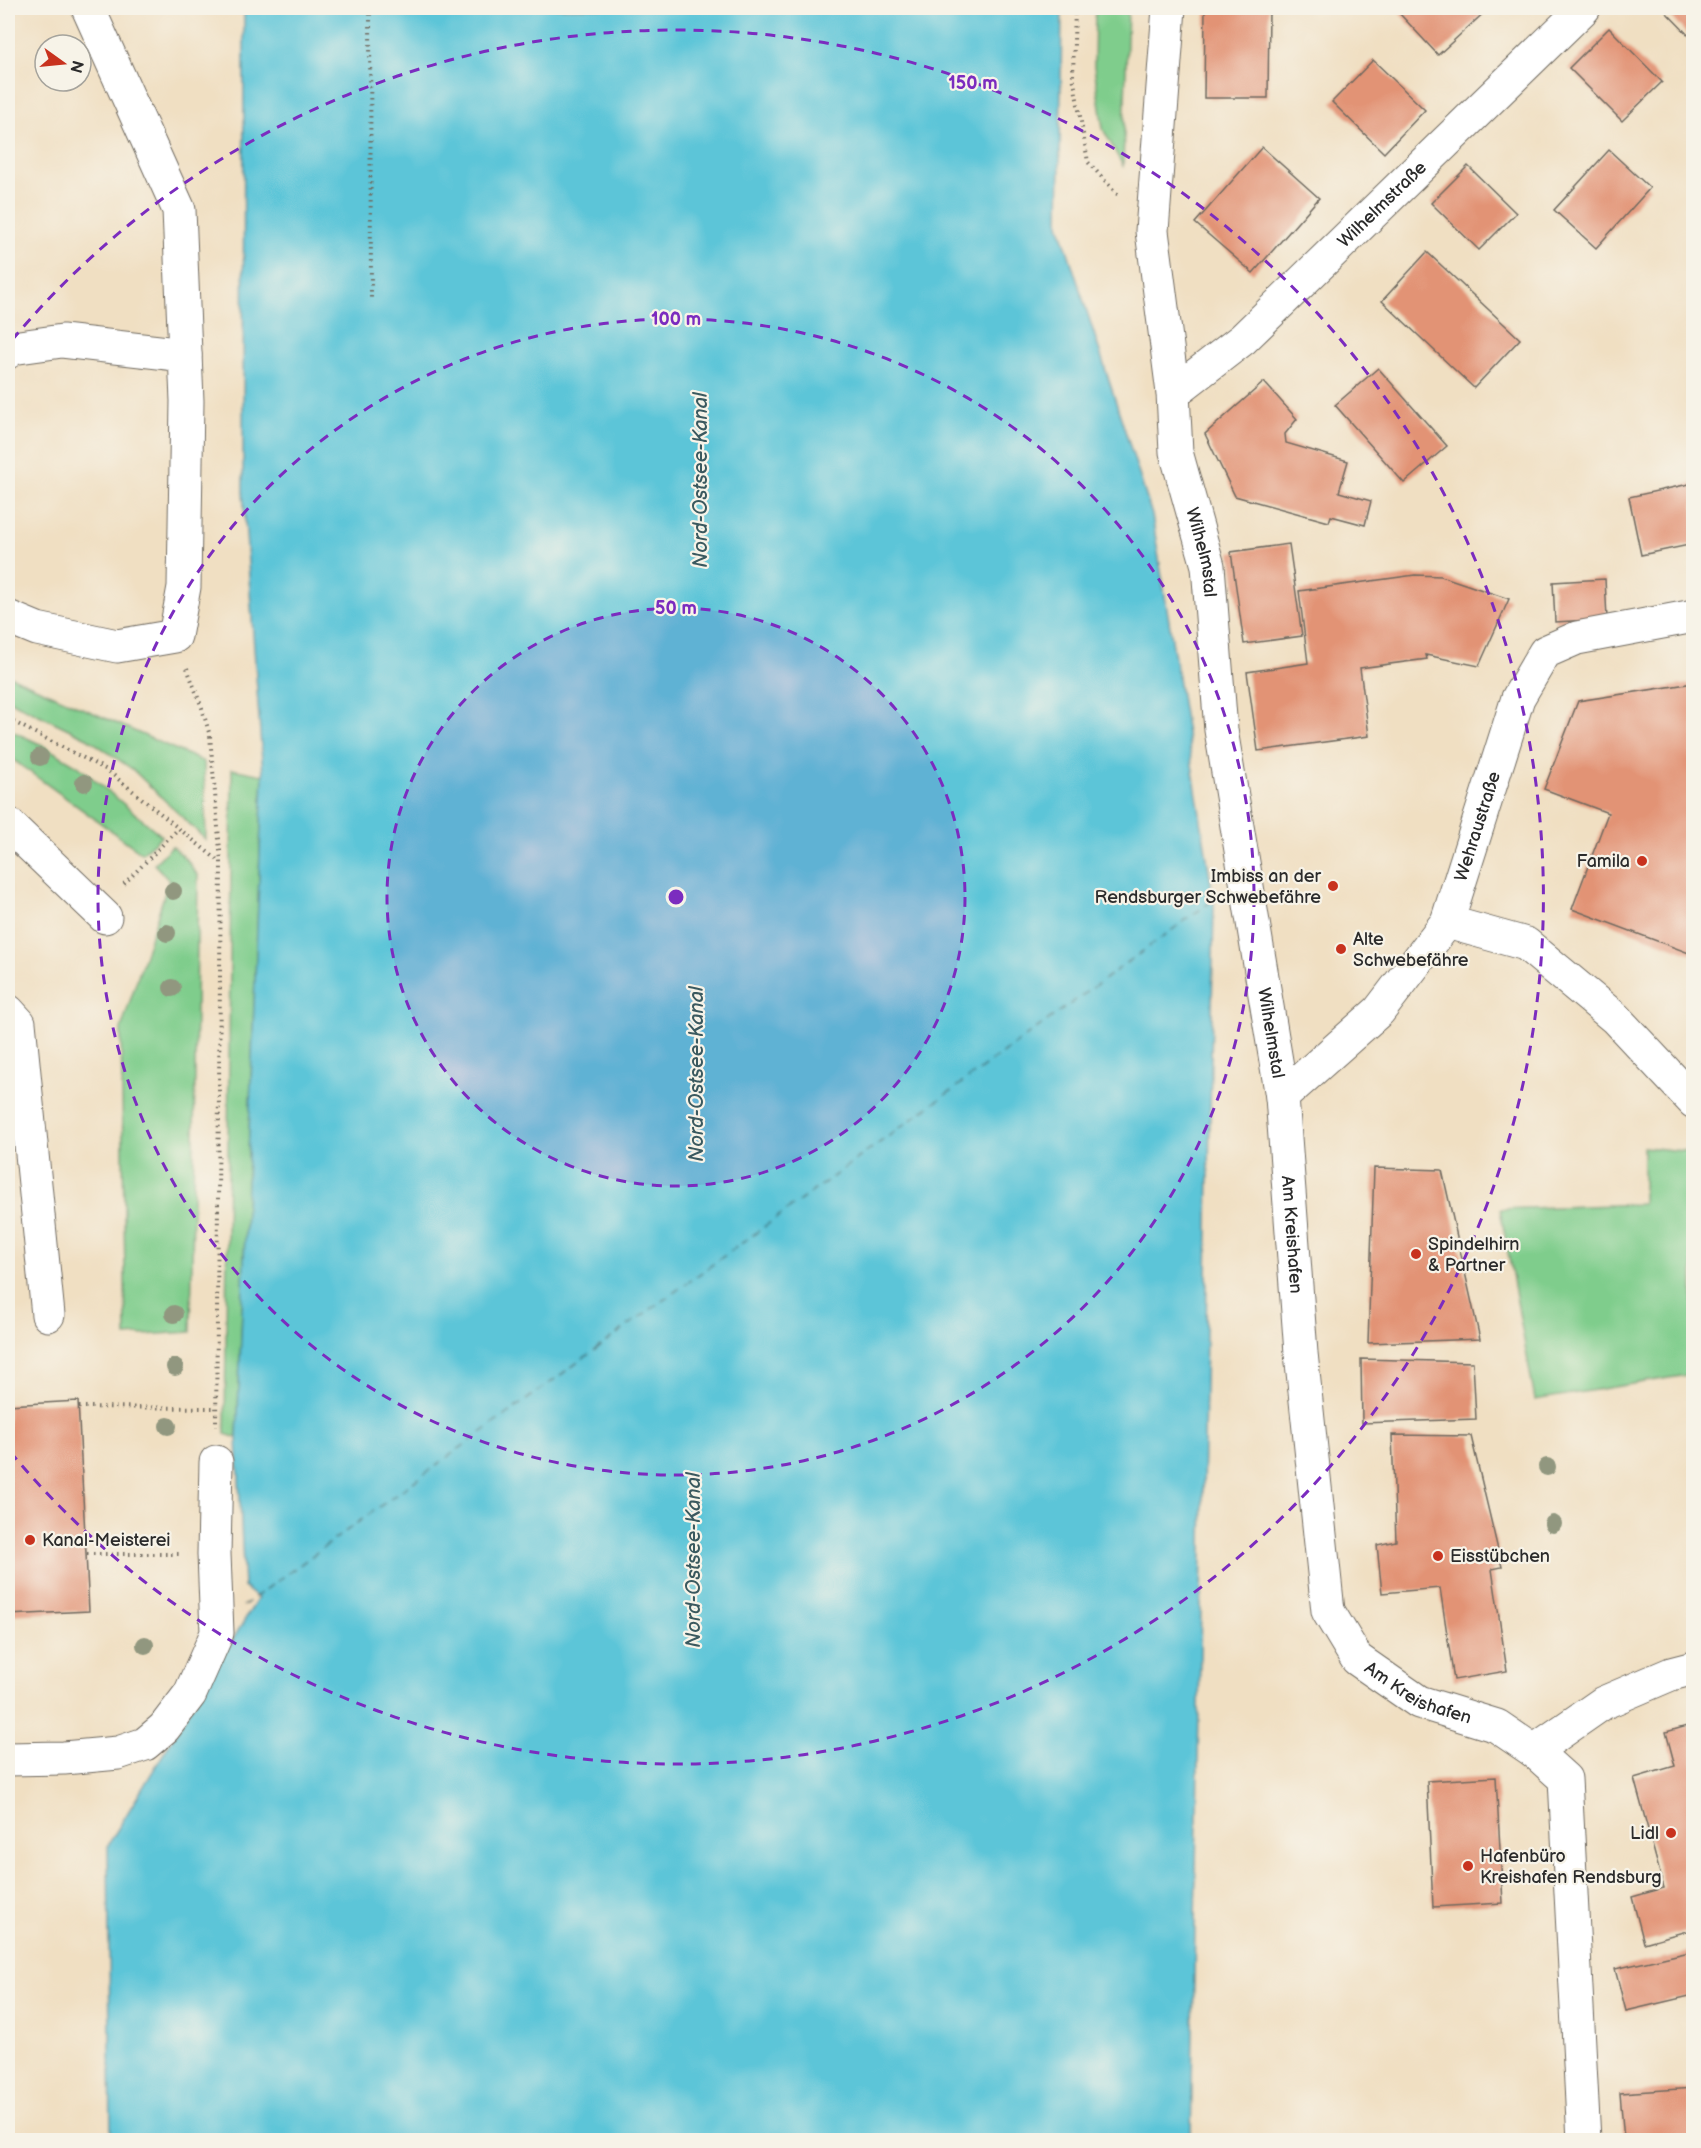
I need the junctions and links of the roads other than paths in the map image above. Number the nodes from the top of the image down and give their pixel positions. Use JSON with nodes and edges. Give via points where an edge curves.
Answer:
{"nodes":[{"id":1,"x":87,"y":8,"type":"edge"},
{"id":2,"x":1169,"y":8,"type":"edge"},
{"id":3,"x":1584,"y":8,"type":"edge"},
{"id":4,"x":8,"y":352,"type":"edge"},
{"id":5,"x":185,"y":356,"type":"junction"},
{"id":6,"x":1173,"y":393,"type":"junction"},
{"id":7,"x":1694,"y":616,"type":"edge"},
{"id":8,"x":8,"y":617,"type":"edge"},
{"id":9,"x":8,"y":824,"type":"edge"},
{"id":10,"x":102,"y":914,"type":"road end"},
{"id":11,"x":1447,"y":922,"type":"junction"},
{"id":12,"x":8,"y":1011,"type":"edge"},
{"id":13,"x":1282,"y":1097,"type":"junction"},
{"id":14,"x":1694,"y":1102,"type":"edge"},
{"id":15,"x":48,"y":1315,"type":"dead end"},
{"id":16,"x":216,"y":1462,"type":"road end"},
{"id":17,"x":1694,"y":1668,"type":"edge"},
{"id":18,"x":1534,"y":1751,"type":"junction"},
{"id":19,"x":8,"y":1759,"type":"edge"},
{"id":20,"x":1584,"y":2140,"type":"edge"}],
"edges":[{"from":1,"to":5,"type":"street","via":[[179,210]]},
{"from":2,"to":6,"type":"street","name":"Wilhelmstal","via":[[1152,231]]},
{"from":3,"to":6,"type":"street","name":"Wilhelmstraße","via":[[1243,339]]},
{"from":4,"to":5,"type":"street","via":[[12,348],[62,341]]},
{"from":5,"to":8,"type":"street","via":[[184,587],[175,636],[117,646],[37,629]]},
{"from":6,"to":13,"type":"street","name":"Wilhelmstal","via":[[1176,452],[1208,566],[1221,730]]},
{"from":7,"to":11,"type":"street","name":"Wehraustraße","via":[[1577,638],[1545,652],[1518,698]]},
{"from":9,"to":10,"type":"street"},
{"from":11,"to":13,"type":"street","name":"Wehraustraße","via":[[1379,1011]]},
{"from":11,"to":14,"type":"street","via":[[1526,944],[1615,1018]]},
{"from":12,"to":15,"type":"street","via":[[19,1023]]},
{"from":13,"to":18,"type":"street","name":"Am Kreishafen","via":[[1328,1611],[1358,1659],[1419,1702],[1497,1726]]},
{"from":16,"to":19,"type":"street","via":[[217,1633],[190,1694],[164,1728],[145,1744],[118,1753]]},
{"from":17,"to":18,"type":"street","via":[[1603,1703]]},
{"from":18,"to":20,"type":"street","name":"Am Kreishafen","via":[[1565,1779]]}]}
